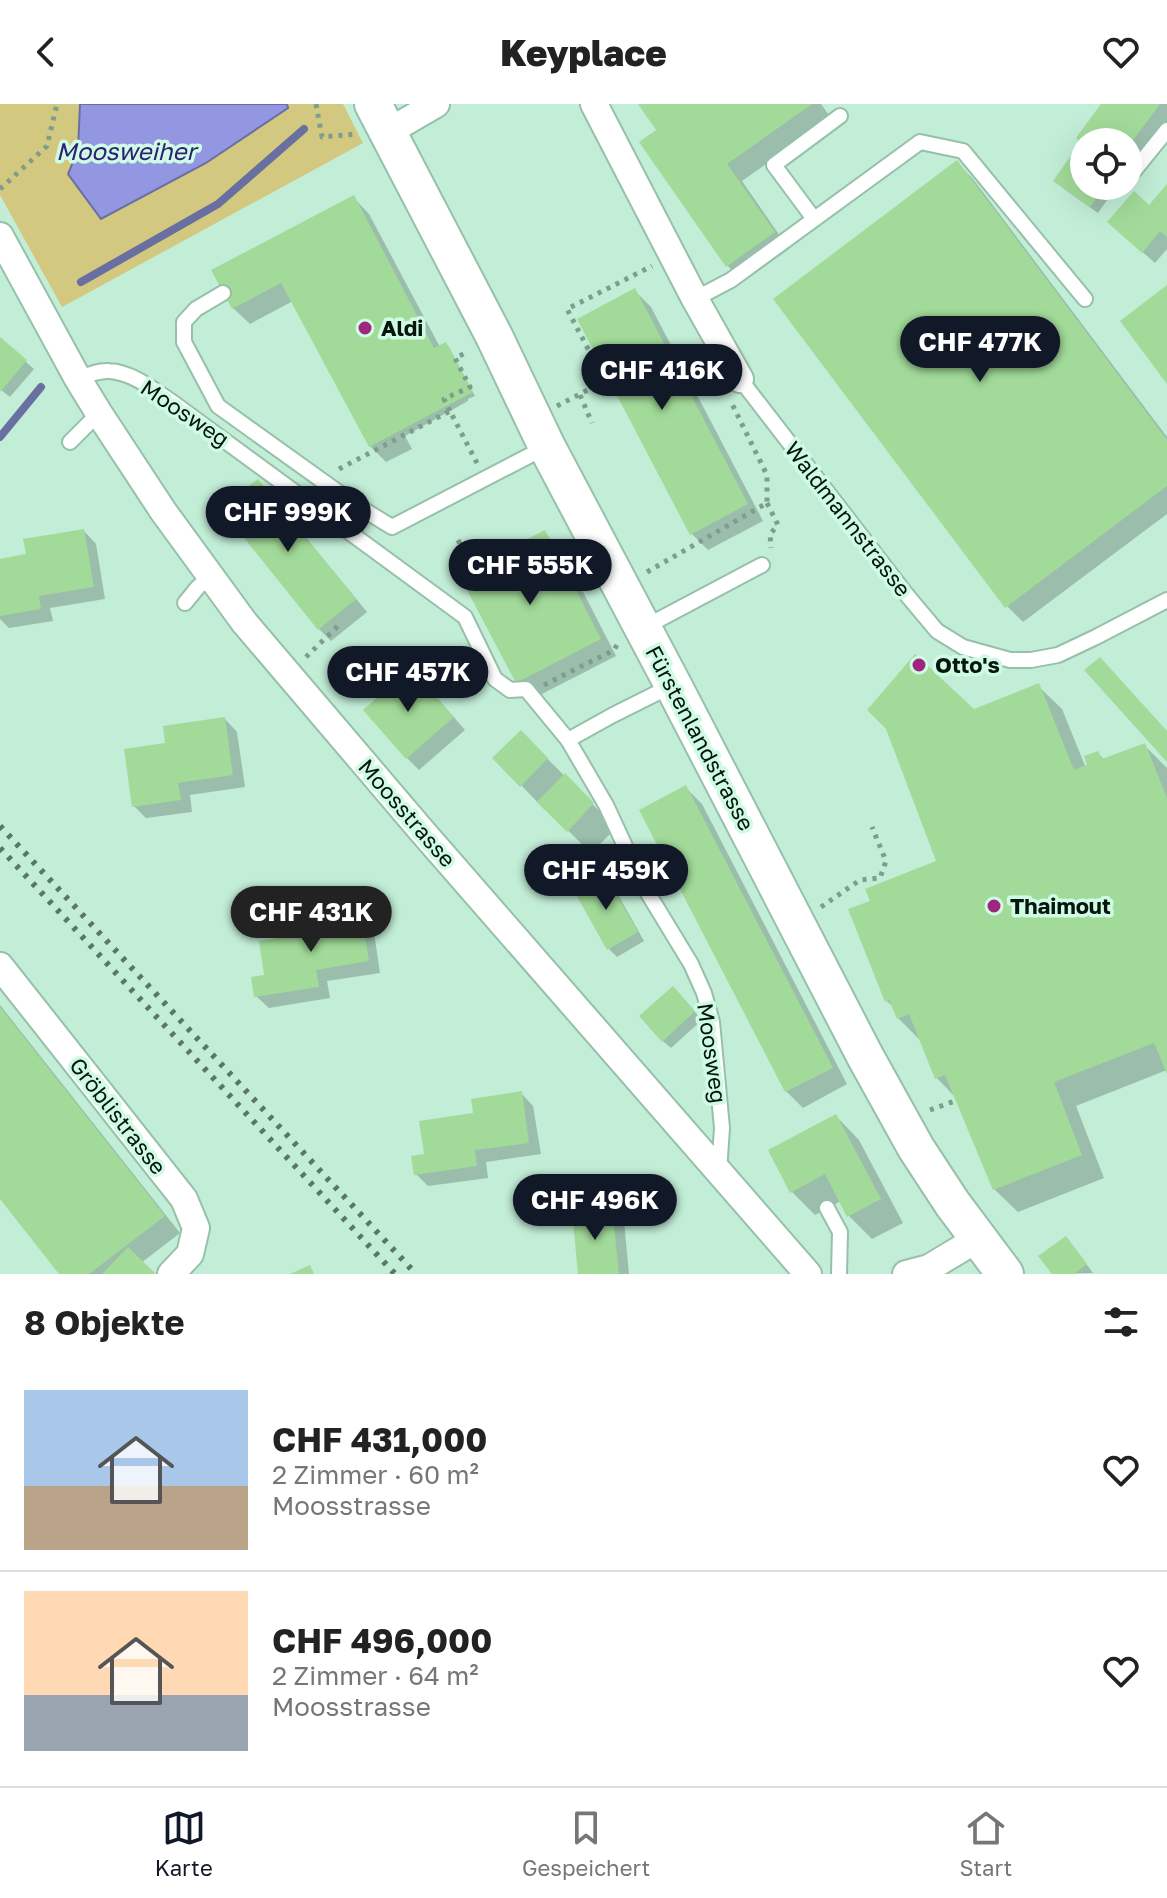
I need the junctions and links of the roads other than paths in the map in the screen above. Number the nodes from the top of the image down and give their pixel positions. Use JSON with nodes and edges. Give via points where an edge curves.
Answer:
{"nodes":[{"id":1,"x":436,"y":104,"type":"edge"},
{"id":2,"x":594,"y":104,"type":"edge"},
{"id":3,"x":840,"y":116,"type":"dead end"},
{"id":4,"x":373,"y":123,"type":"edge"},
{"id":5,"x":1167,"y":130,"type":"edge"},
{"id":6,"x":1142,"y":161,"type":"edge"},
{"id":7,"x":814,"y":219,"type":"junction"},
{"id":8,"x":0,"y":236,"type":"edge"},
{"id":9,"x":223,"y":293,"type":"dead end"},
{"id":10,"x":695,"y":299,"type":"junction"},
{"id":11,"x":1085,"y":299,"type":"dead end"},
{"id":12,"x":78,"y":379,"type":"junction"},
{"id":13,"x":735,"y":390,"type":"joint"},
{"id":14,"x":100,"y":415,"type":"junction"},
{"id":15,"x":70,"y":442,"type":"dead end"},
{"id":16,"x":547,"y":447,"type":"junction"},
{"id":17,"x":767,"y":564,"type":"road end"},
{"id":18,"x":211,"y":576,"type":"junction"},
{"id":19,"x":1167,"y":600,"type":"edge"},
{"id":20,"x":185,"y":603,"type":"dead end"},
{"id":21,"x":630,"y":635,"type":"junction"},
{"id":22,"x":673,"y":685,"type":"junction"},
{"id":23,"x":568,"y":740,"type":"junction"},
{"id":24,"x":0,"y":966,"type":"edge"},
{"id":25,"x":719,"y":1172,"type":"junction"},
{"id":26,"x":827,"y":1208,"type":"dead end"},
{"id":27,"x":979,"y":1238,"type":"junction"},
{"id":28,"x":950,"y":1267,"type":"edge"},
{"id":29,"x":171,"y":1274,"type":"edge"},
{"id":30,"x":808,"y":1274,"type":"edge"},
{"id":31,"x":839,"y":1274,"type":"edge"},
{"id":32,"x":906,"y":1274,"type":"edge"},
{"id":33,"x":1005,"y":1274,"type":"edge"}],
"edges":[{"from":1,"to":4,"type":"street"},
{"from":2,"to":10,"type":"street","name":"Waldmannstrasse"},
{"from":3,"to":7,"type":"lane","via":[[774,165]]},
{"from":4,"to":16,"type":"main road","name":"Fürstenlandstrasse","via":[[494,336]]},
{"from":5,"to":6,"type":"lane"},
{"from":7,"to":10,"type":"lane","via":[[731,280]]},
{"from":7,"to":11,"type":"lane","via":[[920,142],[963,151]]},
{"from":8,"to":12,"type":"street","name":"Moosstrasse"},
{"from":9,"to":16,"type":"lane","via":[[184,322],[184,342],[218,406],[392,527]]},
{"from":10,"to":13,"type":"street","name":"Waldmannstrasse"},
{"from":12,"to":14,"type":"street","name":"Moosstrasse"},
{"from":12,"to":23,"type":"lane","name":"Moosweg","via":[[109,371],[127,374],[465,617],[495,679],[510,690],[526,689]]},
{"from":13,"to":19,"type":"lane","name":"Waldmannstrasse","via":[[937,631],[963,647],[1010,660],[1058,655]]},
{"from":14,"to":15,"type":"lane"},
{"from":14,"to":18,"type":"street","name":"Moosstrasse"},
{"from":16,"to":21,"type":"main road","name":"Fürstenlandstrasse"},
{"from":17,"to":21,"type":"lane"},
{"from":18,"to":20,"type":"lane"},
{"from":18,"to":25,"type":"street","name":"Moosstrasse","via":[[333,727]]},
{"from":21,"to":22,"type":"main road","name":"Fürstenlandstrasse"},
{"from":22,"to":23,"type":"lane"},
{"from":22,"to":27,"type":"main road","name":"Fürstenlandstrasse","via":[[895,1111]]},
{"from":23,"to":25,"type":"lane","name":"Moosweg","via":[[704,993],[712,1022],[722,1128]]},
{"from":24,"to":29,"type":"street","name":"Gröblistrasse","via":[[184,1199],[196,1228],[190,1254]]},
{"from":25,"to":30,"type":"street","name":"Moosstrasse"},
{"from":26,"to":31,"type":"lane","via":[[840,1232]]},
{"from":27,"to":28,"type":"street"},
{"from":27,"to":33,"type":"main road","name":"Fürstenlandstrasse"},
{"from":28,"to":32,"type":"street"}]}
